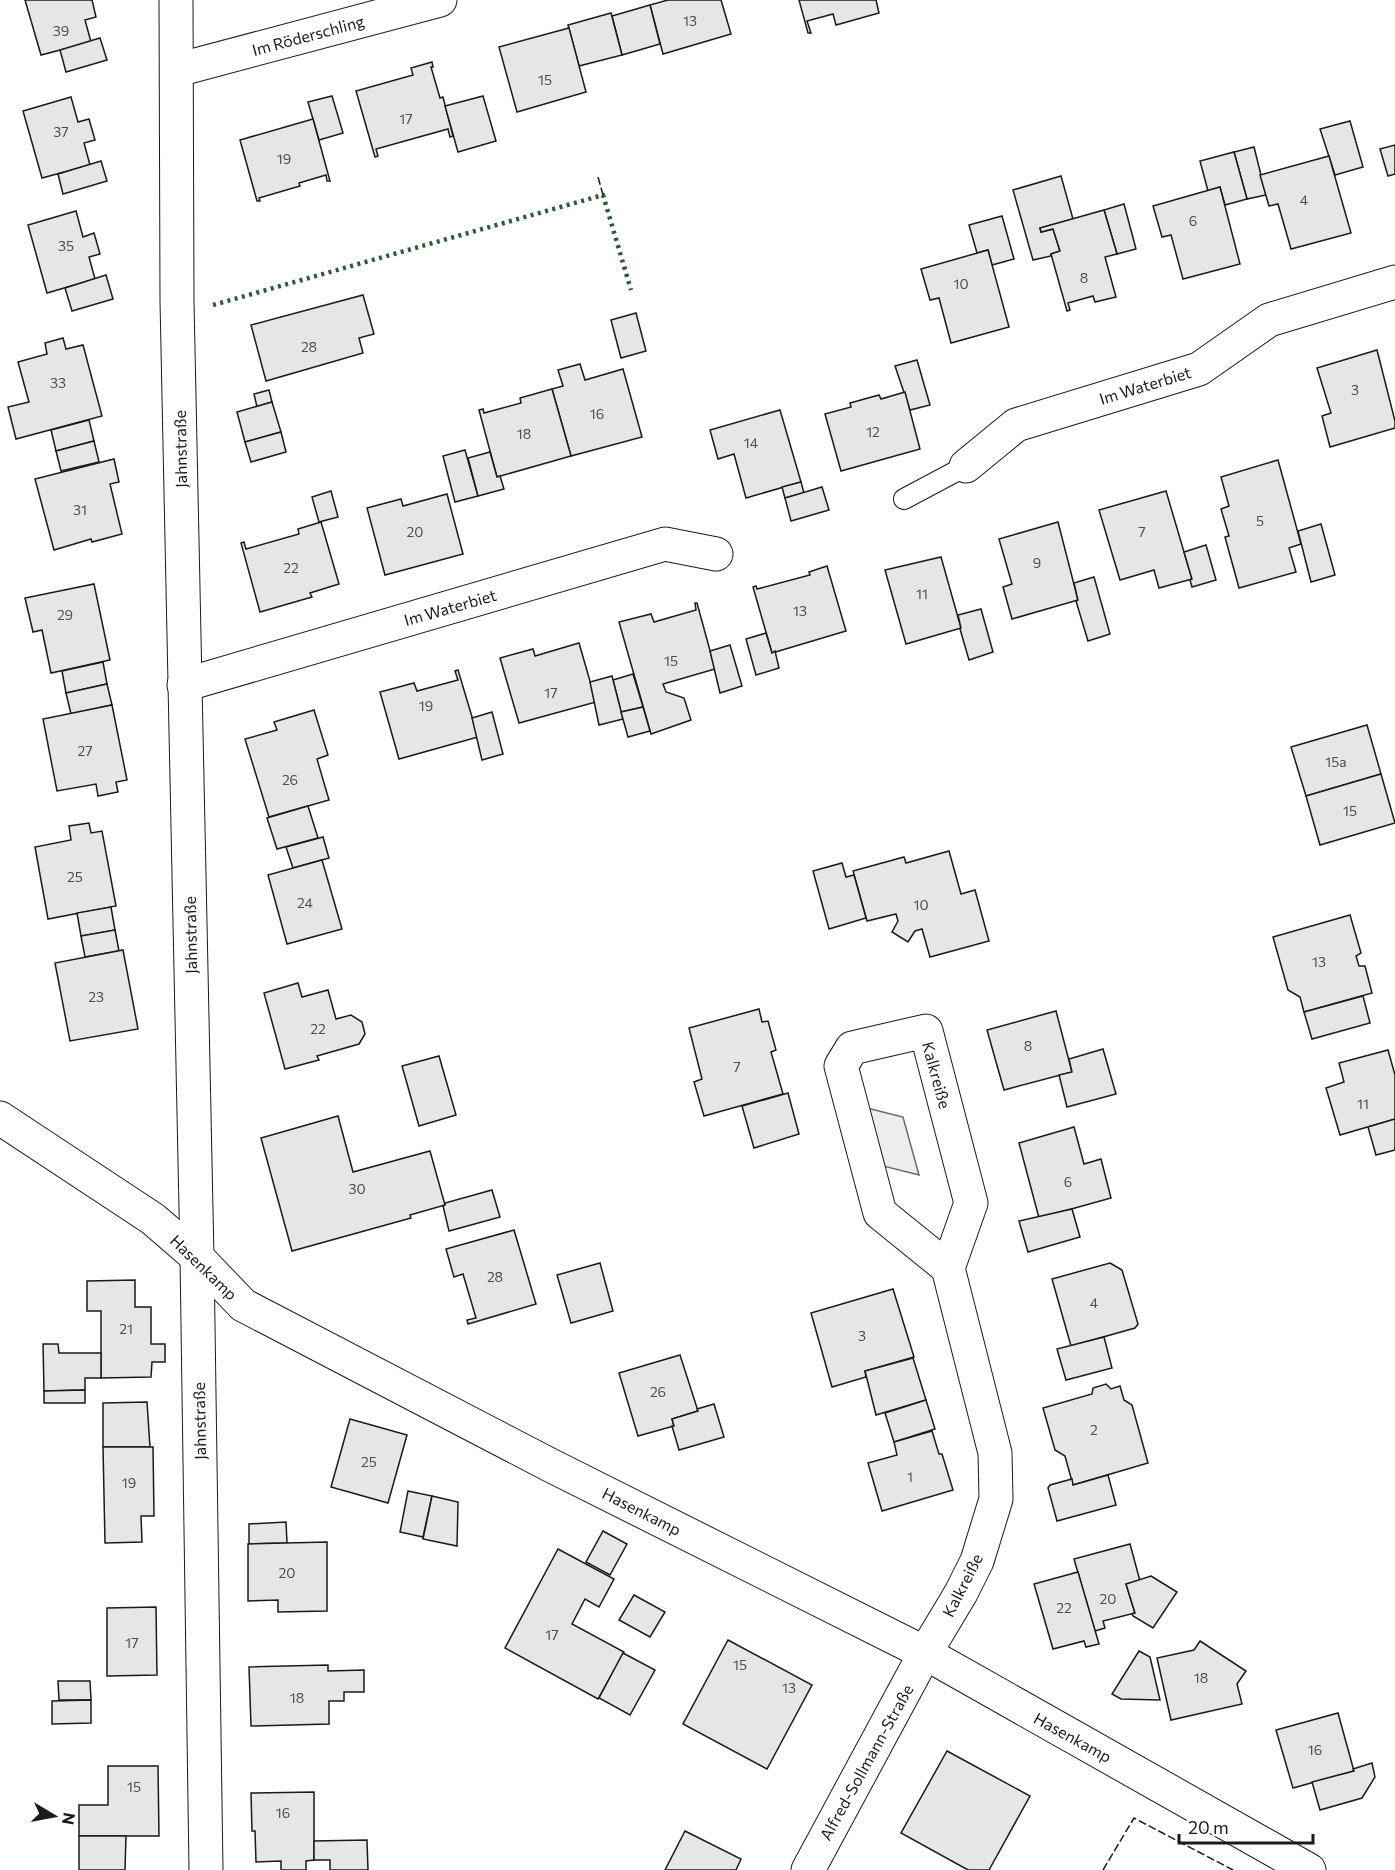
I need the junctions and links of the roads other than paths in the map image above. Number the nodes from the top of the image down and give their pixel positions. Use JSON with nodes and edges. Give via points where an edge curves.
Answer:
{"nodes":[{"id":1,"x":176,"y":0,"type":"edge"},
{"id":2,"x":440,"y":0,"type":"edge"},
{"id":3,"x":177,"y":70,"type":"junction"},
{"id":4,"x":1395,"y":282,"type":"edge"},
{"id":5,"x":966,"y":466,"type":"joint"},
{"id":6,"x":904,"y":498,"type":"dead end"},
{"id":7,"x":716,"y":554,"type":"dead end"},
{"id":8,"x":184,"y":685,"type":"junction"},
{"id":9,"x":0,"y":1118,"type":"edge"},
{"id":10,"x":197,"y":1257,"type":"junction"},
{"id":11,"x":948,"y":1268,"type":"junction"},
{"id":12,"x":925,"y":1653,"type":"junction"},
{"id":13,"x":206,"y":1870,"type":"edge"},
{"id":14,"x":808,"y":1870,"type":"edge"},
{"id":15,"x":1309,"y":1870,"type":"edge"}],
"edges":[{"from":1,"to":3,"type":"street","name":"Jahnstraße"},
{"from":2,"to":3,"type":"street","name":"Im Röderschling"},
{"from":3,"to":8,"type":"street","name":"Jahnstraße"},
{"from":4,"to":5,"type":"street","name":"Im Waterbiet","via":[[1269,320],[1198,369],[1016,425]]},
{"from":5,"to":6,"type":"lane"},
{"from":7,"to":8,"type":"street","name":"Im Waterbiet","via":[[665,544]]},
{"from":8,"to":10,"type":"street","name":"Jahnstraße"},
{"from":9,"to":10,"type":"street","name":"Hasenkamp","via":[[153,1219]]},
{"from":10,"to":12,"type":"street","name":"Hasenkamp","via":[[243,1305]]},
{"from":10,"to":13,"type":"street","name":"Jahnstraße"},
{"from":11,"to":11,"type":"street","name":"Kalkreiße","via":[[880,1213],[841,1066],[852,1048],[926,1031],[971,1203]]},
{"from":11,"to":12,"type":"street","name":"Kalkreiße","via":[[995,1453],[996,1499],[977,1561]]},
{"from":12,"to":14,"type":"street","name":"Alfred-Sollmann-Straße"},
{"from":12,"to":15,"type":"street","name":"Hasenkamp"}]}
